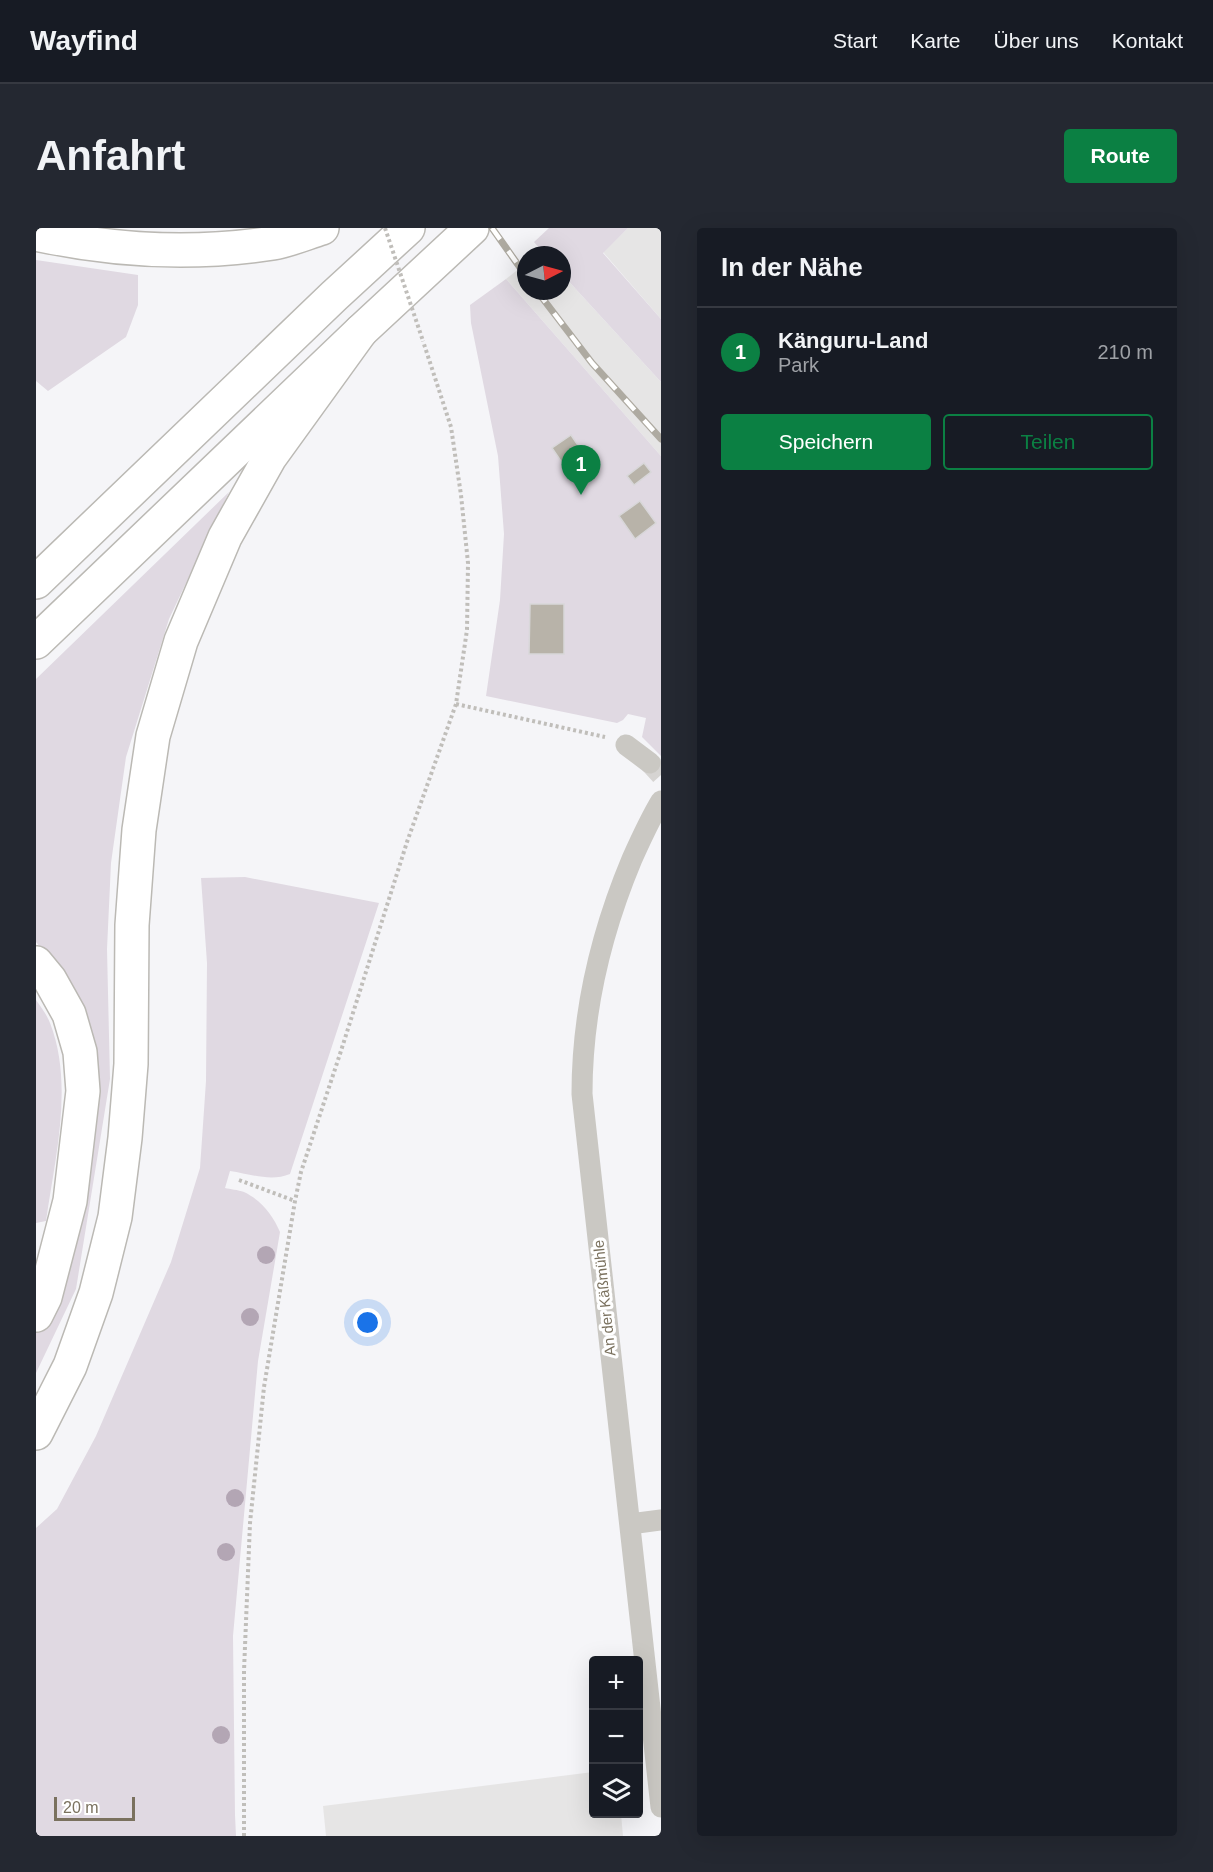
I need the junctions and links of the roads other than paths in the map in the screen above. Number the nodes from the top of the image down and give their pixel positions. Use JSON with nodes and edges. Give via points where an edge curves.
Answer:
{"nodes":[{"id":1,"x":322,"y":228,"type":"edge"},
{"id":2,"x":408,"y":228,"type":"edge"},
{"id":3,"x":472,"y":228,"type":"edge"},
{"id":4,"x":36,"y":234,"type":"edge"},
{"id":5,"x":361,"y":331,"type":"junction"},
{"id":6,"x":36,"y":582,"type":"edge"},
{"id":7,"x":36,"y":642,"type":"edge"},
{"id":8,"x":626,"y":745,"type":"road end"},
{"id":9,"x":650,"y":763,"type":"tunnel mouth"},
{"id":10,"x":661,"y":801,"type":"edge"},
{"id":11,"x":36,"y":963,"type":"edge"},
{"id":12,"x":36,"y":1316,"type":"edge"},
{"id":13,"x":36,"y":1433,"type":"edge"},
{"id":14,"x":661,"y":1520,"type":"edge"},
{"id":15,"x":630,"y":1524,"type":"junction"},
{"id":16,"x":661,"y":1807,"type":"edge"}],
"edges":[{"from":1,"to":4,"type":"highway","via":[[276,242],[170,251]]},
{"from":2,"to":6,"type":"highway"},
{"from":3,"to":5,"type":"highway"},
{"from":5,"to":7,"type":"highway"},
{"from":5,"to":13,"type":"highway","via":[[270,457],[225,537],[178,651],[153,736],[139,830],[132,926],[131,1064],[115,1217],[96,1293],[70,1366]]},
{"from":8,"to":9,"type":"street"},
{"from":10,"to":15,"type":"street","name":"An der Käßmühle","via":[[637,847],[600,950],[582,1060],[586,1135]]},
{"from":11,"to":12,"type":"highway","via":[[69,1014],[80,1052],[83,1091],[70,1201],[45,1297]]},
{"from":14,"to":15,"type":"street"},
{"from":15,"to":16,"type":"street","name":"An der Käßmühle"}]}
